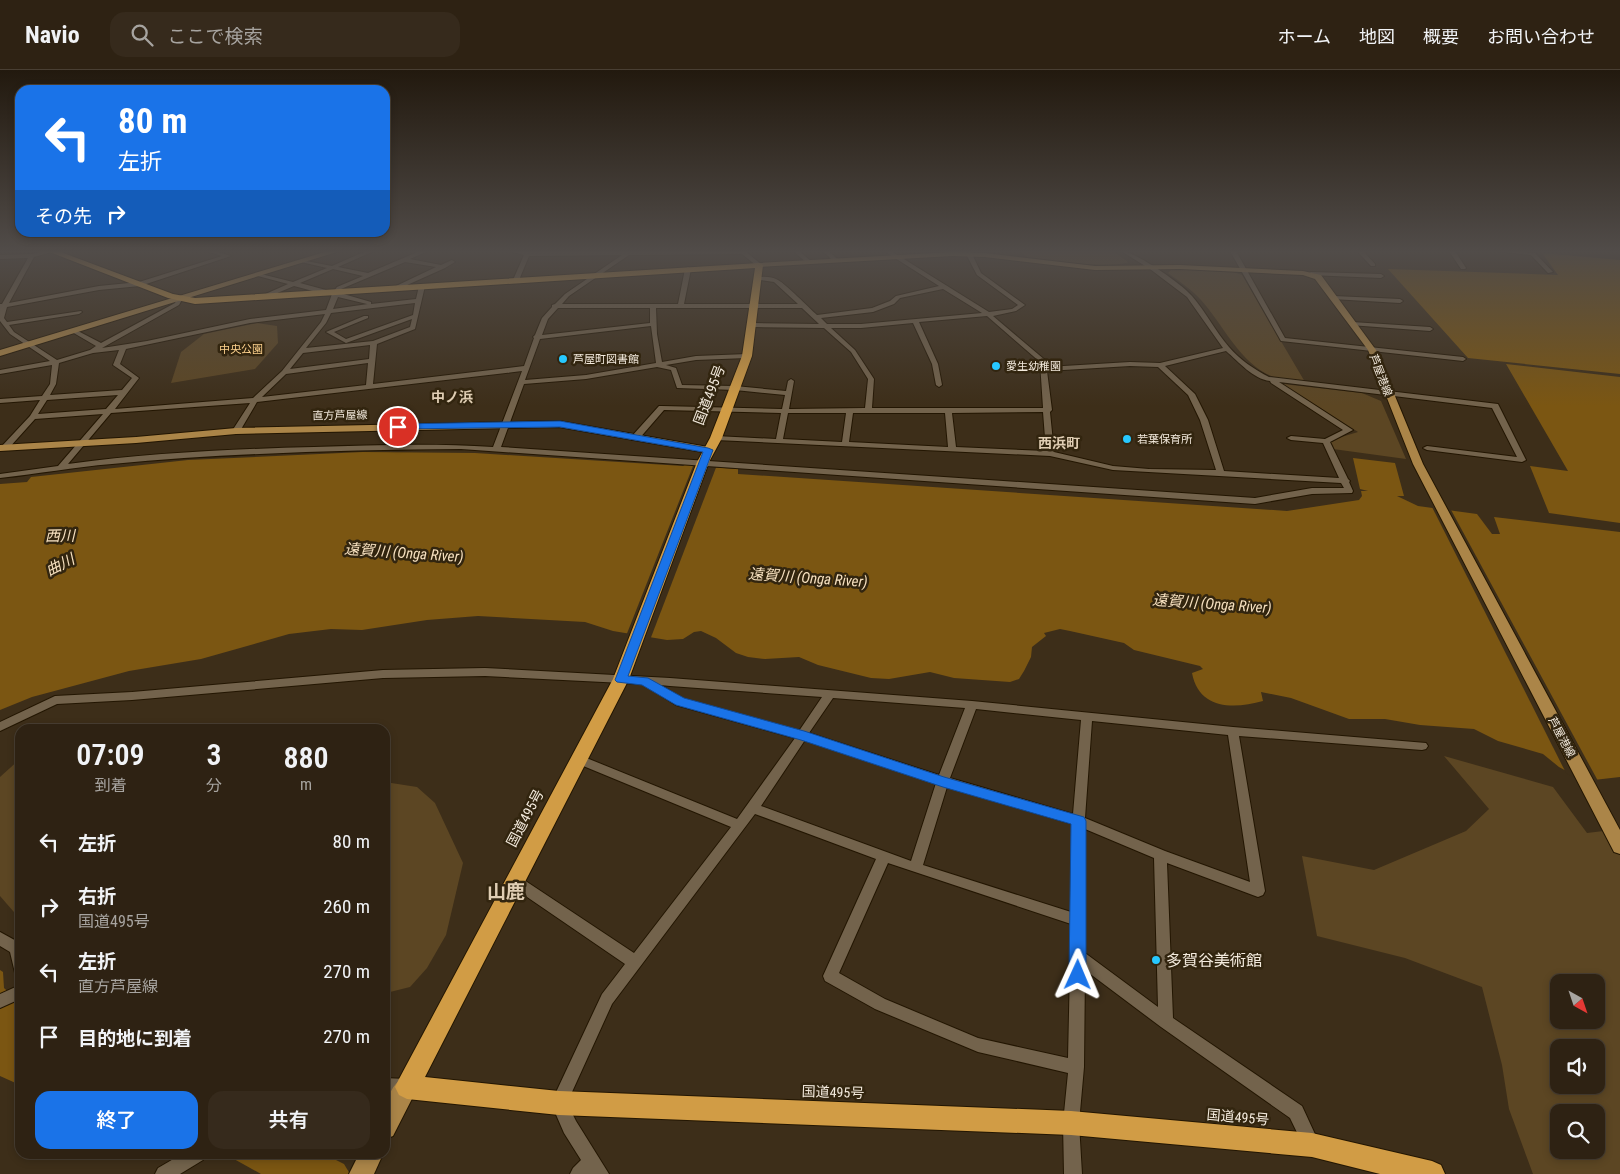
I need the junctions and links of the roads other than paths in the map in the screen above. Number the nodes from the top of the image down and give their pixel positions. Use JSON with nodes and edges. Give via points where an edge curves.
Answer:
{"nodes":[{"id":1,"x":21,"y":303,"type":"edge"},
{"id":2,"x":165,"y":303,"type":"edge"},
{"id":3,"x":178,"y":303,"type":"edge"},
{"id":4,"x":332,"y":303,"type":"edge"},
{"id":5,"x":365,"y":303,"type":"edge"},
{"id":6,"x":394,"y":303,"type":"edge"},
{"id":7,"x":419,"y":303,"type":"edge"},
{"id":8,"x":559,"y":303,"type":"edge"},
{"id":9,"x":681,"y":303,"type":"edge"},
{"id":10,"x":755,"y":303,"type":"edge"},
{"id":11,"x":798,"y":303,"type":"edge"},
{"id":12,"x":893,"y":303,"type":"edge"},
{"id":13,"x":970,"y":303,"type":"edge"},
{"id":14,"x":1019,"y":303,"type":"edge"},
{"id":15,"x":1194,"y":303,"type":"edge"},
{"id":16,"x":1263,"y":303,"type":"edge"},
{"id":17,"x":1337,"y":303,"type":"edge"},
{"id":18,"x":370,"y":304,"type":"junction"},
{"id":19,"x":2,"y":306,"type":"edge"},
{"id":20,"x":554,"y":306,"type":"junction"},
{"id":21,"x":802,"y":306,"type":"junction"},
{"id":22,"x":654,"y":307,"type":"junction"},
{"id":23,"x":680,"y":307,"type":"junction"},
{"id":24,"x":754,"y":307,"type":"junction"},
{"id":25,"x":330,"y":311,"type":"junction"},
{"id":26,"x":79,"y":312,"type":"dead end"},
{"id":27,"x":988,"y":314,"type":"junction"},
{"id":28,"x":415,"y":316,"type":"junction"},
{"id":29,"x":366,"y":317,"type":"junction"},
{"id":30,"x":816,"y":317,"type":"junction"},
{"id":31,"x":916,"y":321,"type":"junction"},
{"id":32,"x":5,"y":324,"type":"junction"},
{"id":33,"x":654,"y":324,"type":"junction"},
{"id":34,"x":1352,"y":324,"type":"junction"},
{"id":35,"x":347,"y":325,"type":"junction"},
{"id":36,"x":753,"y":325,"type":"junction"},
{"id":37,"x":826,"y":326,"type":"junction"},
{"id":38,"x":386,"y":328,"type":"junction"},
{"id":39,"x":1430,"y":329,"type":"dead end"},
{"id":40,"x":74,"y":331,"type":"junction"},
{"id":41,"x":367,"y":335,"type":"junction"},
{"id":42,"x":536,"y":337,"type":"junction"},
{"id":43,"x":345,"y":343,"type":"junction"},
{"id":44,"x":374,"y":343,"type":"junction"},
{"id":45,"x":28,"y":345,"type":"junction"},
{"id":46,"x":101,"y":346,"type":"junction"},
{"id":47,"x":123,"y":348,"type":"junction"},
{"id":48,"x":1226,"y":349,"type":"junction"},
{"id":49,"x":1372,"y":350,"type":"junction"},
{"id":50,"x":92,"y":351,"type":"junction"},
{"id":51,"x":301,"y":351,"type":"junction"},
{"id":52,"x":0,"y":353,"type":"edge"},
{"id":53,"x":747,"y":356,"type":"junction"},
{"id":54,"x":1463,"y":359,"type":"dead end"},
{"id":55,"x":372,"y":361,"type":"junction"},
{"id":56,"x":56,"y":362,"type":"junction"},
{"id":57,"x":659,"y":365,"type":"junction"},
{"id":58,"x":1160,"y":365,"type":"junction"},
{"id":59,"x":526,"y":368,"type":"junction"},
{"id":60,"x":1043,"y":369,"type":"junction"},
{"id":61,"x":284,"y":372,"type":"junction"},
{"id":62,"x":1,"y":373,"type":"edge"},
{"id":63,"x":1267,"y":379,"type":"junction"},
{"id":64,"x":791,"y":381,"type":"dead end"},
{"id":65,"x":521,"y":382,"type":"junction"},
{"id":66,"x":369,"y":385,"type":"junction"},
{"id":67,"x":939,"y":385,"type":"dead end"},
{"id":68,"x":735,"y":388,"type":"junction"},
{"id":69,"x":124,"y":392,"type":"junction"},
{"id":70,"x":789,"y":394,"type":"junction"},
{"id":71,"x":1388,"y":394,"type":"junction"},
{"id":72,"x":44,"y":398,"type":"junction"},
{"id":73,"x":255,"y":400,"type":"junction"},
{"id":74,"x":0,"y":401,"type":"edge"},
{"id":75,"x":726,"y":410,"type":"junction"},
{"id":76,"x":850,"y":410,"type":"junction"},
{"id":77,"x":868,"y":410,"type":"junction"},
{"id":78,"x":948,"y":410,"type":"junction"},
{"id":79,"x":1048,"y":410,"type":"junction"},
{"id":80,"x":109,"y":411,"type":"junction"},
{"id":81,"x":786,"y":411,"type":"junction"},
{"id":82,"x":32,"y":417,"type":"junction"},
{"id":83,"x":507,"y":424,"type":"junction"},
{"id":84,"x":236,"y":430,"type":"junction"},
{"id":85,"x":634,"y":438,"type":"junction"},
{"id":86,"x":716,"y":438,"type":"junction"},
{"id":87,"x":1291,"y":438,"type":"dead end"},
{"id":88,"x":780,"y":441,"type":"junction"},
{"id":89,"x":1326,"y":441,"type":"junction"},
{"id":90,"x":84,"y":442,"type":"junction"},
{"id":91,"x":845,"y":445,"type":"junction"},
{"id":92,"x":2,"y":447,"type":"edge"},
{"id":93,"x":1427,"y":448,"type":"dead end"},
{"id":94,"x":496,"y":449,"type":"junction"},
{"id":95,"x":952,"y":449,"type":"junction"},
{"id":96,"x":1050,"y":454,"type":"junction"},
{"id":97,"x":706,"y":456,"type":"junction"},
{"id":98,"x":59,"y":469,"type":"junction"},
{"id":99,"x":1221,"y":473,"type":"junction"},
{"id":100,"x":0,"y":476,"type":"edge"},
{"id":101,"x":1346,"y":481,"type":"junction"},
{"id":102,"x":621,"y":680,"type":"junction"},
{"id":103,"x":644,"y":680,"type":"junction"},
{"id":104,"x":830,"y":694,"type":"junction"},
{"id":105,"x":972,"y":705,"type":"junction"},
{"id":106,"x":1087,"y":717,"type":"junction"},
{"id":107,"x":0,"y":727,"type":"edge"},
{"id":108,"x":1233,"y":731,"type":"junction"},
{"id":109,"x":804,"y":736,"type":"junction"},
{"id":110,"x":1422,"y":746,"type":"dead end"},
{"id":111,"x":580,"y":760,"type":"junction"},
{"id":112,"x":943,"y":781,"type":"junction"},
{"id":113,"x":753,"y":808,"type":"junction"},
{"id":114,"x":1079,"y":821,"type":"junction"},
{"id":115,"x":739,"y":825,"type":"junction"},
{"id":116,"x":1616,"y":839,"type":"edge"},
{"id":117,"x":1160,"y":855,"type":"junction"},
{"id":118,"x":884,"y":857,"type":"junction"},
{"id":119,"x":915,"y":868,"type":"junction"},
{"id":120,"x":516,"y":882,"type":"junction"},
{"id":121,"x":1078,"y":920,"type":"junction"},
{"id":122,"x":0,"y":938,"type":"edge"},
{"id":123,"x":15,"y":948,"type":"edge"},
{"id":124,"x":1078,"y":956,"type":"junction"},
{"id":125,"x":634,"y":962,"type":"junction"},
{"id":126,"x":15,"y":994,"type":"edge"},
{"id":127,"x":0,"y":1001,"type":"edge"},
{"id":128,"x":1166,"y":1022,"type":"junction"},
{"id":129,"x":1076,"y":1067,"type":"junction"},
{"id":130,"x":396,"y":1087,"type":"edge"},
{"id":131,"x":559,"y":1104,"type":"junction"},
{"id":132,"x":390,"y":1109,"type":"edge"},
{"id":133,"x":1071,"y":1122,"type":"junction"},
{"id":134,"x":1312,"y":1145,"type":"junction"},
{"id":135,"x":189,"y":1159,"type":"edge"},
{"id":136,"x":369,"y":1159,"type":"edge"},
{"id":137,"x":596,"y":1168,"type":"edge"},
{"id":138,"x":164,"y":1174,"type":"edge"},
{"id":139,"x":361,"y":1174,"type":"edge"},
{"id":140,"x":580,"y":1174,"type":"edge"},
{"id":141,"x":1073,"y":1174,"type":"edge"},
{"id":142,"x":1432,"y":1174,"type":"edge"}],
"edges":[{"from":1,"to":19,"type":"street"},
{"from":2,"to":40,"type":"main road"},
{"from":3,"to":46,"type":"street"},
{"from":4,"to":25,"type":"street"},
{"from":5,"to":18,"type":"street"},
{"from":6,"to":18,"type":"street"},
{"from":7,"to":28,"type":"street"},
{"from":8,"to":20,"type":"street"},
{"from":9,"to":23,"type":"street"},
{"from":10,"to":24,"type":"highway","name":"国道495号"},
{"from":11,"to":21,"type":"street"},
{"from":12,"to":30,"type":"street","via":[[881,308]]},
{"from":13,"to":27,"type":"street"},
{"from":14,"to":27,"type":"street","via":[[1022,305],[1014,310]]},
{"from":15,"to":48,"type":"street"},
{"from":16,"to":49,"type":"street","via":[[1283,340]]},
{"from":17,"to":34,"type":"main road","name":"芦屋港線"},
{"from":18,"to":25,"type":"street"},
{"from":18,"to":29,"type":"street"},
{"from":19,"to":32,"type":"street","via":[[1,318]]},
{"from":20,"to":22,"type":"street"},
{"from":20,"to":42,"type":"street","via":[[544,318]]},
{"from":21,"to":24,"type":"street"},
{"from":21,"to":30,"type":"street"},
{"from":22,"to":23,"type":"street"},
{"from":22,"to":33,"type":"street"},
{"from":23,"to":24,"type":"street"},
{"from":24,"to":36,"type":"highway","name":"国道495号"},
{"from":25,"to":47,"type":"street","via":[[237,324]]},
{"from":25,"to":51,"type":"street"},
{"from":26,"to":32,"type":"street"},
{"from":27,"to":31,"type":"street"},
{"from":27,"to":60,"type":"street","via":[[1043,361]]},
{"from":28,"to":38,"type":"street"},
{"from":28,"to":44,"type":"street","via":[[413,328]]},
{"from":29,"to":35,"type":"street"},
{"from":29,"to":38,"type":"street"},
{"from":30,"to":37,"type":"street"},
{"from":31,"to":37,"type":"street"},
{"from":31,"to":67,"type":"street","via":[[935,364]]},
{"from":32,"to":45,"type":"street","via":[[9,334]]},
{"from":33,"to":42,"type":"street"},
{"from":33,"to":57,"type":"street"},
{"from":34,"to":39,"type":"street"},
{"from":34,"to":49,"type":"main road","name":"芦屋港線"},
{"from":35,"to":41,"type":"street"},
{"from":35,"to":43,"type":"street","via":[[329,332]]},
{"from":36,"to":37,"type":"street"},
{"from":36,"to":53,"type":"highway","name":"国道495号"},
{"from":37,"to":77,"type":"street","via":[[853,351],[872,379]]},
{"from":38,"to":41,"type":"street"},
{"from":40,"to":45,"type":"main road"},
{"from":40,"to":46,"type":"street"},
{"from":41,"to":43,"type":"street"},
{"from":42,"to":59,"type":"street"},
{"from":43,"to":44,"type":"street"},
{"from":43,"to":51,"type":"street"},
{"from":44,"to":55,"type":"street"},
{"from":45,"to":52,"type":"main road"},
{"from":45,"to":56,"type":"street"},
{"from":46,"to":50,"type":"street"},
{"from":47,"to":50,"type":"street"},
{"from":47,"to":69,"type":"street","via":[[116,365],[136,378]]},
{"from":48,"to":58,"type":"street"},
{"from":48,"to":63,"type":"street"},
{"from":49,"to":54,"type":"street"},
{"from":49,"to":71,"type":"main road","name":"芦屋港線"},
{"from":50,"to":56,"type":"street"},
{"from":51,"to":61,"type":"street"},
{"from":53,"to":57,"type":"street","via":[[718,356]]},
{"from":53,"to":68,"type":"highway","name":"国道495号"},
{"from":55,"to":61,"type":"street"},
{"from":55,"to":66,"type":"street"},
{"from":56,"to":62,"type":"street"},
{"from":56,"to":72,"type":"street","via":[[53,384]]},
{"from":57,"to":65,"type":"street","via":[[586,377]]},
{"from":57,"to":68,"type":"street","via":[[674,369],[679,387]]},
{"from":58,"to":60,"type":"street"},
{"from":58,"to":99,"type":"street","via":[[1191,394],[1204,420]]},
{"from":59,"to":65,"type":"street"},
{"from":59,"to":66,"type":"street"},
{"from":60,"to":79,"type":"street"},
{"from":61,"to":73,"type":"street"},
{"from":63,"to":71,"type":"street"},
{"from":63,"to":89,"type":"street","via":[[1349,430]]},
{"from":64,"to":70,"type":"street"},
{"from":65,"to":83,"type":"street"},
{"from":66,"to":73,"type":"street"},
{"from":68,"to":70,"type":"street"},
{"from":68,"to":75,"type":"highway","name":"国道495号"},
{"from":69,"to":72,"type":"street"},
{"from":69,"to":80,"type":"street"},
{"from":70,"to":81,"type":"street"},
{"from":71,"to":93,"type":"street","via":[[1495,406],[1522,460]]},
{"from":71,"to":116,"type":"main road","name":"芦屋港線","via":[[1418,464]]},
{"from":72,"to":74,"type":"street"},
{"from":72,"to":82,"type":"street"},
{"from":73,"to":80,"type":"street"},
{"from":73,"to":84,"type":"street"},
{"from":75,"to":81,"type":"street"},
{"from":75,"to":85,"type":"street","via":[[662,408]]},
{"from":75,"to":86,"type":"highway","name":"国道495号"},
{"from":76,"to":77,"type":"street"},
{"from":76,"to":81,"type":"street"},
{"from":76,"to":91,"type":"street"},
{"from":77,"to":78,"type":"street"},
{"from":78,"to":79,"type":"street"},
{"from":78,"to":95,"type":"street"},
{"from":79,"to":96,"type":"street"},
{"from":80,"to":82,"type":"street"},
{"from":80,"to":90,"type":"street"},
{"from":81,"to":88,"type":"street"},
{"from":82,"to":92,"type":"street"},
{"from":83,"to":84,"type":"main road","name":"直方芦屋線"},
{"from":83,"to":85,"type":"main road","name":"直方芦屋線","via":[[560,424]]},
{"from":83,"to":94,"type":"street"},
{"from":84,"to":90,"type":"main road","name":"直方芦屋線"},
{"from":85,"to":97,"type":"main road","name":"直方芦屋線"},
{"from":86,"to":88,"type":"street"},
{"from":86,"to":97,"type":"highway","name":"国道495号"},
{"from":87,"to":89,"type":"street"},
{"from":88,"to":91,"type":"street"},
{"from":89,"to":101,"type":"street"},
{"from":90,"to":92,"type":"main road","name":"直方芦屋線"},
{"from":90,"to":98,"type":"street"},
{"from":91,"to":95,"type":"street"},
{"from":94,"to":97,"type":"street"},
{"from":94,"to":98,"type":"street","via":[[274,450],[126,460]]},
{"from":95,"to":96,"type":"street"},
{"from":96,"to":99,"type":"street","via":[[1113,468]]},
{"from":97,"to":101,"type":"street","via":[[1255,501],[1312,491],[1349,491]]},
{"from":97,"to":102,"type":"highway","name":"国道495号"},
{"from":98,"to":100,"type":"street"},
{"from":99,"to":101,"type":"street"},
{"from":102,"to":103,"type":"street"},
{"from":102,"to":107,"type":"street","via":[[519,672],[383,674],[55,700]]},
{"from":102,"to":111,"type":"highway","name":"国道495号"},
{"from":103,"to":104,"type":"street"},
{"from":103,"to":109,"type":"street","via":[[680,702]]},
{"from":104,"to":105,"type":"street"},
{"from":104,"to":109,"type":"street"},
{"from":105,"to":106,"type":"street"},
{"from":105,"to":112,"type":"street"},
{"from":106,"to":108,"type":"street"},
{"from":106,"to":114,"type":"street"},
{"from":108,"to":110,"type":"street"},
{"from":108,"to":117,"type":"street","via":[[1258,891]]},
{"from":109,"to":112,"type":"street"},
{"from":109,"to":113,"type":"street"},
{"from":111,"to":115,"type":"street"},
{"from":111,"to":120,"type":"highway","name":"国道495号"},
{"from":112,"to":114,"type":"street"},
{"from":112,"to":119,"type":"street"},
{"from":113,"to":115,"type":"street"},
{"from":113,"to":118,"type":"street"},
{"from":114,"to":117,"type":"street"},
{"from":114,"to":121,"type":"street"},
{"from":115,"to":125,"type":"street"},
{"from":117,"to":128,"type":"street"},
{"from":118,"to":119,"type":"street"},
{"from":118,"to":129,"type":"street","via":[[830,976],[880,1004],[978,1045]]},
{"from":119,"to":121,"type":"street"},
{"from":120,"to":125,"type":"street"},
{"from":120,"to":130,"type":"highway","name":"国道495号"},
{"from":121,"to":124,"type":"street"},
{"from":122,"to":123,"type":"street"},
{"from":124,"to":128,"type":"street"},
{"from":124,"to":129,"type":"street"},
{"from":125,"to":131,"type":"street","via":[[607,999]]},
{"from":126,"to":127,"type":"street"},
{"from":128,"to":134,"type":"street","via":[[1296,1112]]},
{"from":129,"to":133,"type":"street"},
{"from":130,"to":131,"type":"highway","name":"国道495号"},
{"from":130,"to":132,"type":"main road"},
{"from":131,"to":133,"type":"highway","name":"国道495号"},
{"from":131,"to":137,"type":"street"},
{"from":133,"to":134,"type":"highway","name":"国道495号"},
{"from":133,"to":141,"type":"street"},
{"from":134,"to":142,"type":"highway","name":"国道495号"},
{"from":135,"to":138,"type":"street"},
{"from":136,"to":139,"type":"main road"},
{"from":137,"to":140,"type":"street"}]}
